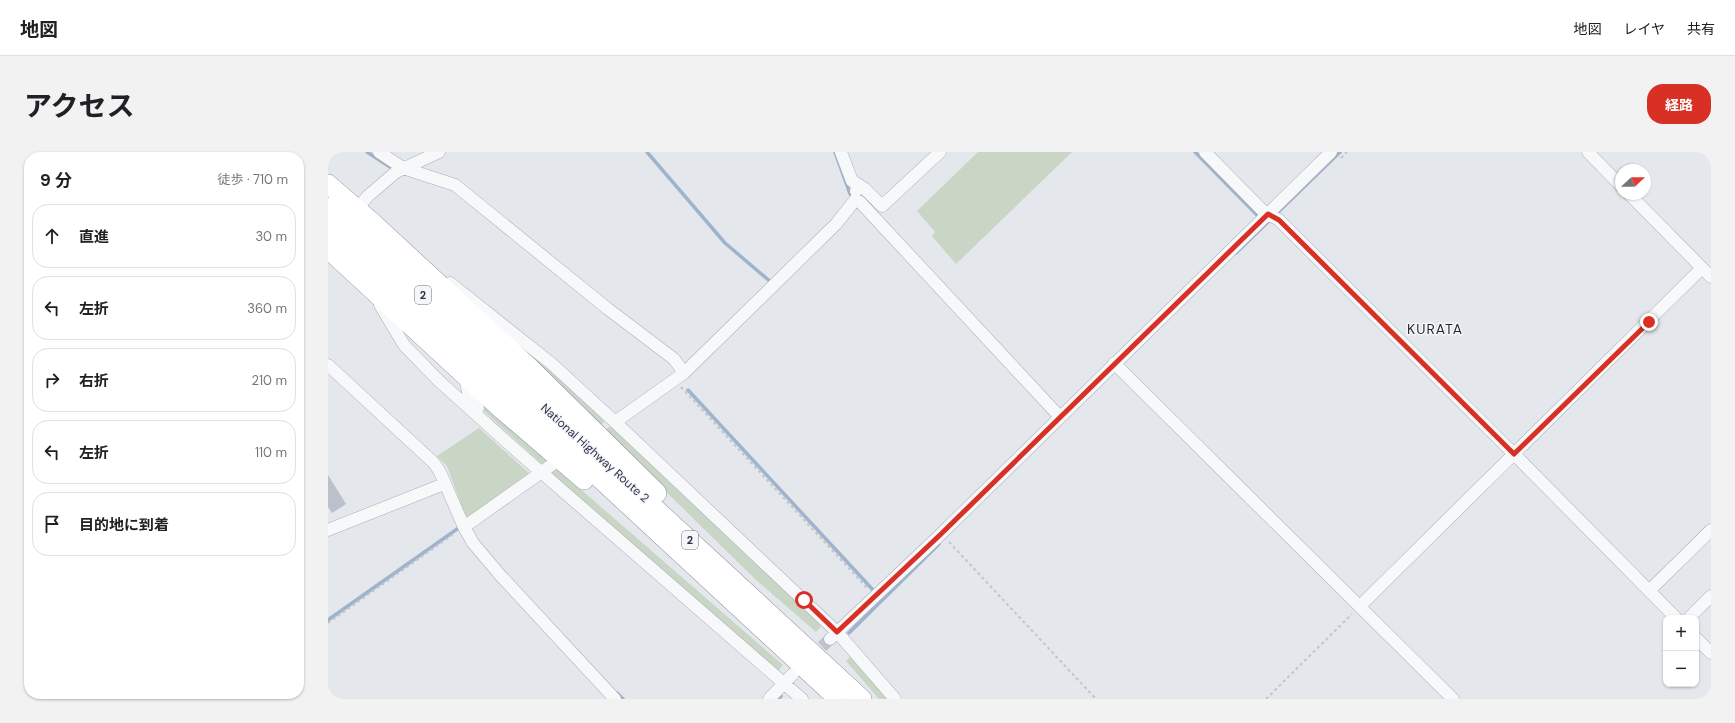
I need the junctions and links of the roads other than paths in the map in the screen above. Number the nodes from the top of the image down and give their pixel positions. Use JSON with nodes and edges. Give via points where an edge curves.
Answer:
{"nodes":[{"id":1,"x":379,"y":152,"type":"edge"},
{"id":2,"x":439,"y":152,"type":"edge"},
{"id":3,"x":841,"y":152,"type":"edge"},
{"id":4,"x":940,"y":152,"type":"edge"},
{"id":5,"x":1205,"y":152,"type":"edge"},
{"id":6,"x":1331,"y":152,"type":"edge"},
{"id":7,"x":1588,"y":152,"type":"edge"},
{"id":8,"x":403,"y":168,"type":"junction"},
{"id":9,"x":1615,"y":180,"type":"edge"},
{"id":10,"x":328,"y":184,"type":"edge"},
{"id":11,"x":856,"y":194,"type":"junction"},
{"id":12,"x":1635,"y":200,"type":"edge"},
{"id":13,"x":328,"y":207,"type":"edge"},
{"id":14,"x":357,"y":209,"type":"junction"},
{"id":15,"x":1272,"y":216,"type":"junction"},
{"id":16,"x":373,"y":223,"type":"junction"},
{"id":17,"x":328,"y":227,"type":"edge"},
{"id":18,"x":328,"y":249,"type":"edge"},
{"id":19,"x":1707,"y":272,"type":"edge"},
{"id":20,"x":362,"y":280,"type":"junction"},
{"id":21,"x":328,"y":365,"type":"edge"},
{"id":22,"x":1117,"y":366,"type":"junction"},
{"id":23,"x":465,"y":376,"type":"junction"},
{"id":24,"x":679,"y":377,"type":"junction"},
{"id":25,"x":513,"y":388,"type":"junction"},
{"id":26,"x":1060,"y":417,"type":"junction"},
{"id":27,"x":614,"y":421,"type":"junction"},
{"id":28,"x":601,"y":429,"type":"dead end"},
{"id":29,"x":518,"y":452,"type":"junction"},
{"id":30,"x":1514,"y":454,"type":"junction"},
{"id":31,"x":553,"y":464,"type":"dead end"},
{"id":32,"x":543,"y":472,"type":"junction"},
{"id":33,"x":444,"y":484,"type":"junction"},
{"id":34,"x":464,"y":527,"type":"junction"},
{"id":35,"x":328,"y":530,"type":"edge"},
{"id":36,"x":1711,"y":530,"type":"edge"},
{"id":37,"x":726,"y":573,"type":"junction"},
{"id":38,"x":1650,"y":591,"type":"junction"},
{"id":39,"x":1711,"y":596,"type":"edge"},
{"id":40,"x":1360,"y":606,"type":"junction"},
{"id":41,"x":1673,"y":615,"type":"edge"},
{"id":42,"x":1692,"y":615,"type":"edge"},
{"id":43,"x":833,"y":636,"type":"junction"},
{"id":44,"x":1699,"y":641,"type":"edge"},
{"id":45,"x":1711,"y":653,"type":"edge"},
{"id":46,"x":793,"y":674,"type":"dead end"},
{"id":47,"x":784,"y":683,"type":"junction"},
{"id":48,"x":837,"y":698,"type":"edge"},
{"id":49,"x":615,"y":699,"type":"edge"},
{"id":50,"x":769,"y":699,"type":"edge"},
{"id":51,"x":802,"y":699,"type":"edge"},
{"id":52,"x":862,"y":699,"type":"edge"},
{"id":53,"x":895,"y":699,"type":"edge"},
{"id":54,"x":1453,"y":699,"type":"edge"}],
"edges":[{"from":1,"to":8,"type":"street"},
{"from":2,"to":8,"type":"street"},
{"from":3,"to":11,"type":"street"},
{"from":4,"to":11,"type":"street","via":[[882,206],[865,189]]},
{"from":5,"to":15,"type":"street"},
{"from":6,"to":15,"type":"street"},
{"from":7,"to":9,"type":"street"},
{"from":8,"to":14,"type":"street","via":[[368,196]]},
{"from":8,"to":24,"type":"street","via":[[455,185],[608,310],[674,359]]},
{"from":10,"to":14,"type":"highway"},
{"from":11,"to":24,"type":"street","via":[[836,224]]},
{"from":11,"to":26,"type":"street","via":[[860,202]]},
{"from":12,"to":19,"type":"street"},
{"from":13,"to":25,"type":"highway","name":"National Highway Route 2","number":"2"},
{"from":14,"to":16,"type":"highway"},
{"from":15,"to":22,"type":"street"},
{"from":15,"to":30,"type":"street"},
{"from":16,"to":27,"type":"street","via":[[546,360]]},
{"from":16,"to":37,"type":"highway","via":[[530,368],[706,541]]},
{"from":17,"to":25,"type":"highway","name":"National Highway Route 2","number":"2"},
{"from":18,"to":20,"type":"highway"},
{"from":19,"to":30,"type":"street"},
{"from":20,"to":23,"type":"highway"},
{"from":20,"to":29,"type":"street","via":[[384,310],[404,345],[439,381]]},
{"from":21,"to":33,"type":"street","via":[[434,463]]},
{"from":22,"to":26,"type":"street"},
{"from":22,"to":40,"type":"street"},
{"from":23,"to":29,"type":"street","via":[[468,395],[473,403]]},
{"from":23,"to":48,"type":"highway","via":[[679,566]]},
{"from":24,"to":27,"type":"street"},
{"from":25,"to":37,"type":"highway","name":"National Highway Route 2","number":"2"},
{"from":25,"to":48,"type":"highway","name":"National Highway Route 2","number":"2"},
{"from":26,"to":43,"type":"street"},
{"from":27,"to":28,"type":"street"},
{"from":27,"to":43,"type":"street"},
{"from":29,"to":32,"type":"street"},
{"from":30,"to":38,"type":"street"},
{"from":30,"to":40,"type":"street"},
{"from":31,"to":32,"type":"street"},
{"from":32,"to":34,"type":"street"},
{"from":32,"to":47,"type":"street"},
{"from":33,"to":34,"type":"street"},
{"from":33,"to":35,"type":"street"},
{"from":34,"to":49,"type":"street","via":[[483,557]]},
{"from":36,"to":38,"type":"street"},
{"from":37,"to":52,"type":"highway","name":"National Highway Route 2","number":"2"},
{"from":38,"to":41,"type":"street"},
{"from":39,"to":42,"type":"street"},
{"from":40,"to":54,"type":"street"},
{"from":43,"to":53,"type":"street"},
{"from":44,"to":45,"type":"street"},
{"from":46,"to":47,"type":"street"},
{"from":47,"to":50,"type":"street"},
{"from":47,"to":51,"type":"street"}]}
